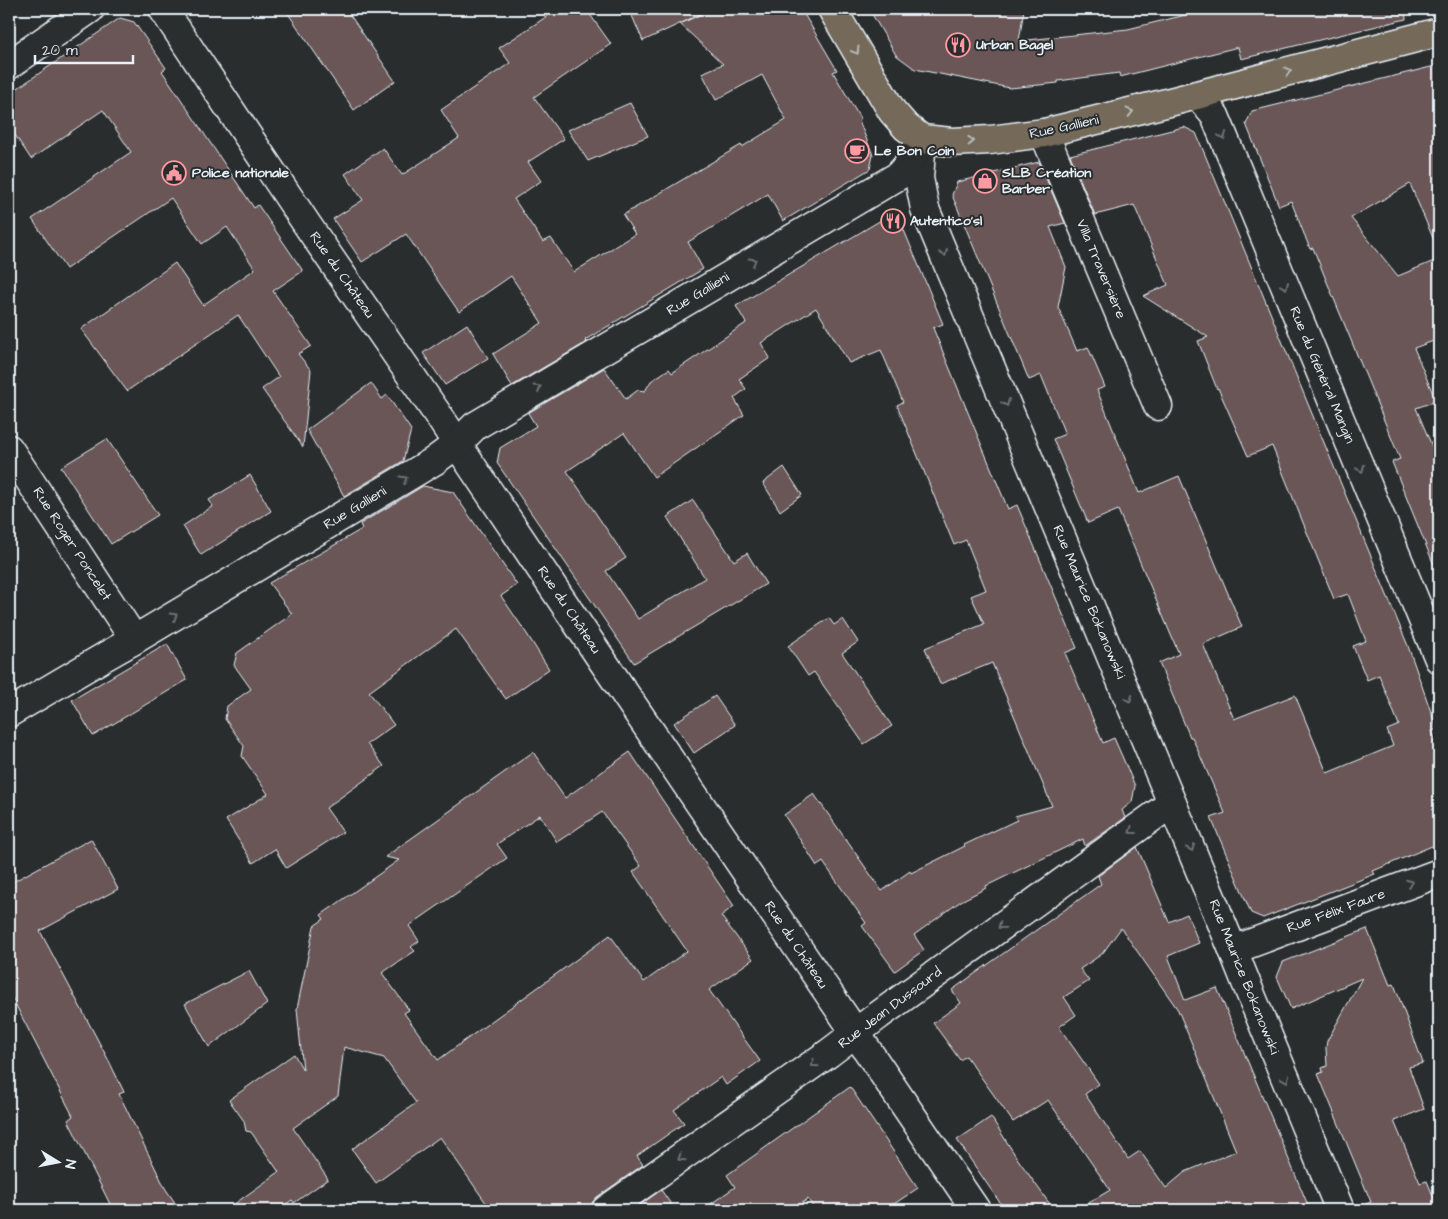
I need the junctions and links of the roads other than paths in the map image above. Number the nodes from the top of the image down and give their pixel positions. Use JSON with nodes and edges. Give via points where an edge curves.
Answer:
{"nodes":[{"id":1,"x":90,"y":9,"type":"edge"},
{"id":2,"x":163,"y":9,"type":"edge"},
{"id":3,"x":832,"y":9,"type":"edge"},
{"id":4,"x":1439,"y":32,"type":"edge"},
{"id":5,"x":9,"y":65,"type":"edge"},
{"id":6,"x":1198,"y":95,"type":"junction"},
{"id":7,"x":1044,"y":133,"type":"junction"},
{"id":8,"x":922,"y":139,"type":"junction"},
{"id":9,"x":1158,"y":406,"type":"dead end"},
{"id":10,"x":457,"y":444,"type":"junction"},
{"id":11,"x":9,"y":448,"type":"edge"},
{"id":12,"x":132,"y":641,"type":"junction"},
{"id":13,"x":1438,"y":650,"type":"edge"},
{"id":14,"x":9,"y":713,"type":"edge"},
{"id":15,"x":1172,"y":803,"type":"junction"},
{"id":16,"x":1439,"y":873,"type":"edge"},
{"id":17,"x":1233,"y":950,"type":"junction"},
{"id":18,"x":856,"y":1033,"type":"junction"},
{"id":19,"x":606,"y":1210,"type":"edge"},
{"id":20,"x":976,"y":1210,"type":"edge"},
{"id":21,"x":1340,"y":1210,"type":"edge"}],
"edges":[{"from":1,"to":5,"type":"street"},
{"from":2,"to":10,"type":"street","name":"Rue du Château"},
{"from":3,"to":8,"type":"main road","one_way":true,"via":[[892,111]]},
{"from":6,"to":4,"type":"main road","name":"Rue Gallieni","one_way":true},
{"from":7,"to":6,"type":"main road","name":"Rue Gallieni","one_way":true},
{"from":6,"to":13,"type":"street","name":"Rue du Général Mangin","one_way":true,"via":[[1215,116]]},
{"from":8,"to":7,"type":"main road","name":"Rue Gallieni","one_way":true,"via":[[952,142]]},
{"from":7,"to":9,"type":"street","name":"Villa Traversière"},
{"from":10,"to":8,"type":"street","name":"Rue Gallieni","one_way":true,"via":[[475,426],[898,176],[914,156]]},
{"from":8,"to":15,"type":"street","name":"Rue Maurice Bokanowski","one_way":true,"via":[[919,178],[926,209]]},
{"from":12,"to":10,"type":"street","name":"Rue Gallieni","one_way":true,"via":[[434,461]]},
{"from":10,"to":18,"type":"street","name":"Rue du Château"},
{"from":11,"to":12,"type":"street","name":"Rue Roger Poncelet","via":[[128,630]]},
{"from":12,"to":14,"type":"street","name":"Rue Gallieni"},
{"from":15,"to":17,"type":"street","name":"Rue Maurice Bokanowski","one_way":true},
{"from":15,"to":18,"type":"street","name":"Rue Jean Dussourd","one_way":true},
{"from":17,"to":16,"type":"street","name":"Rue Félix Faure","one_way":true},
{"from":17,"to":21,"type":"street","name":"Rue Maurice Bokanowski","one_way":true},
{"from":18,"to":19,"type":"street","name":"Rue Jean Dussourd","one_way":true},
{"from":18,"to":20,"type":"street","name":"Rue du Château"}]}
